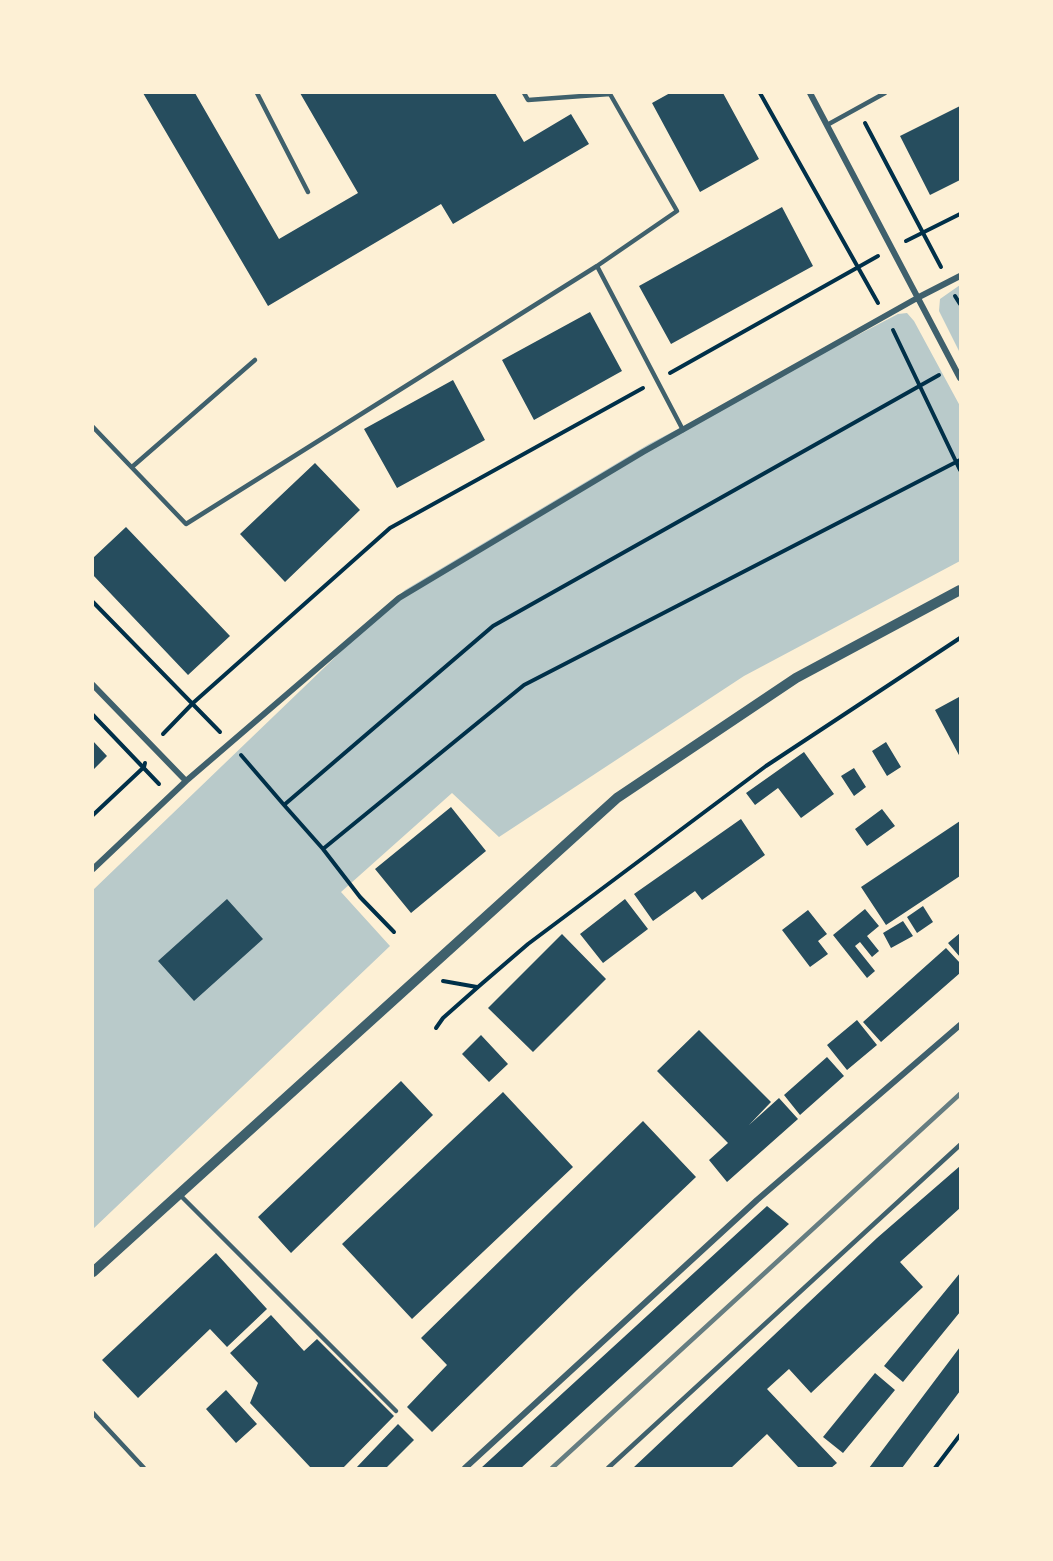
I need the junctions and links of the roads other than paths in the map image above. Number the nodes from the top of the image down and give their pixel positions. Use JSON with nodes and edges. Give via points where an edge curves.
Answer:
{"nodes":[{"id":1,"x":257,"y":93,"type":"edge"},
{"id":2,"x":524,"y":93,"type":"edge"},
{"id":3,"x":810,"y":93,"type":"edge"},
{"id":4,"x":885,"y":93,"type":"edge"},
{"id":5,"x":827,"y":125,"type":"junction"},
{"id":6,"x":308,"y":192,"type":"dead end"},
{"id":7,"x":597,"y":266,"type":"junction"},
{"id":8,"x":960,"y":276,"type":"edge"},
{"id":9,"x":918,"y":297,"type":"junction"},
{"id":10,"x":255,"y":360,"type":"dead end"},
{"id":11,"x":960,"y":378,"type":"edge"},
{"id":12,"x":93,"y":428,"type":"edge"},
{"id":13,"x":683,"y":430,"type":"junction"},
{"id":14,"x":132,"y":467,"type":"junction"},
{"id":15,"x":960,"y":590,"type":"edge"},
{"id":16,"x":93,"y":685,"type":"edge"},
{"id":17,"x":186,"y":781,"type":"junction"},
{"id":18,"x":93,"y":869,"type":"edge"},
{"id":19,"x":960,"y":1025,"type":"edge"},
{"id":20,"x":960,"y":1145,"type":"edge"},
{"id":21,"x":179,"y":1194,"type":"junction"},
{"id":22,"x":93,"y":1272,"type":"edge"},
{"id":23,"x":396,"y":1411,"type":"dead end"},
{"id":24,"x":93,"y":1413,"type":"edge"},
{"id":25,"x":144,"y":1468,"type":"edge"},
{"id":26,"x":465,"y":1468,"type":"edge"},
{"id":27,"x":608,"y":1468,"type":"edge"}],
"edges":[{"from":1,"to":6,"type":"lane"},
{"from":2,"to":7,"type":"lane","via":[[528,99],[609,94],[677,211]]},
{"from":3,"to":5,"type":"street"},
{"from":4,"to":5,"type":"lane"},
{"from":5,"to":9,"type":"street"},
{"from":7,"to":13,"type":"lane"},
{"from":7,"to":14,"type":"lane","via":[[186,524]]},
{"from":8,"to":9,"type":"street"},
{"from":9,"to":11,"type":"street"},
{"from":9,"to":13,"type":"street"},
{"from":10,"to":14,"type":"lane"},
{"from":12,"to":14,"type":"lane"},
{"from":13,"to":17,"type":"street","via":[[399,598]]},
{"from":15,"to":21,"type":"street","via":[[796,678],[617,798]]},
{"from":16,"to":17,"type":"street"},
{"from":17,"to":18,"type":"street"},
{"from":19,"to":26,"type":"street","via":[[757,1200]]},
{"from":20,"to":27,"type":"lane"},
{"from":21,"to":22,"type":"street"},
{"from":21,"to":23,"type":"lane"},
{"from":24,"to":25,"type":"lane"}]}
